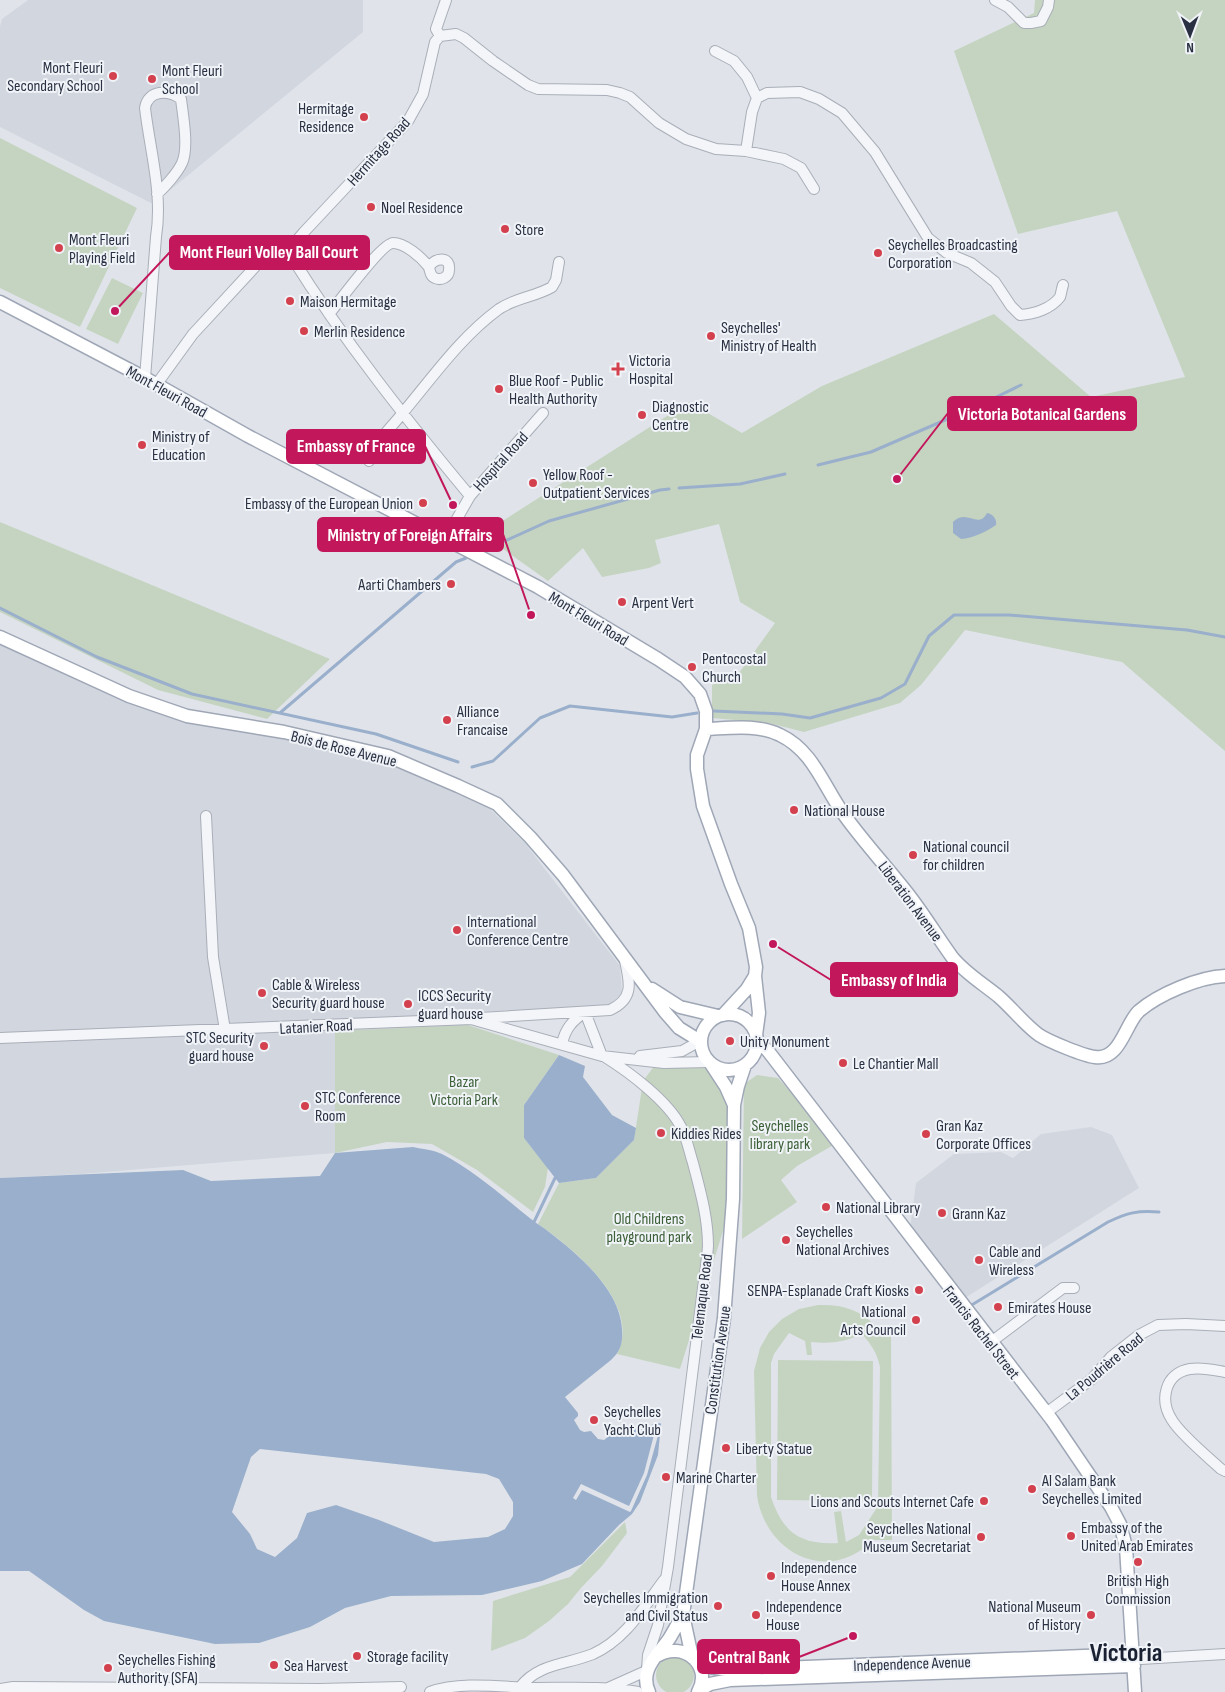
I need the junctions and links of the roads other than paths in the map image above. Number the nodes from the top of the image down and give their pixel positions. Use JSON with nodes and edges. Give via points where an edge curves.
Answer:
{"nodes":[{"id":1,"x":446,"y":0,"type":"edge"},
{"id":2,"x":995,"y":0,"type":"edge"},
{"id":3,"x":1049,"y":0,"type":"edge"},
{"id":4,"x":440,"y":36,"type":"junction"},
{"id":5,"x":715,"y":50,"type":"dead end"},
{"id":6,"x":757,"y":98,"type":"junction"},
{"id":7,"x":746,"y":151,"type":"junction"},
{"id":8,"x":814,"y":190,"type":"dead end"},
{"id":9,"x":157,"y":194,"type":"junction"},
{"id":10,"x":266,"y":255,"type":"dead end"},
{"id":11,"x":559,"y":262,"type":"dead end"},
{"id":12,"x":429,"y":267,"type":"dead end"},
{"id":13,"x":1063,"y":285,"type":"dead end"},
{"id":14,"x":0,"y":302,"type":"edge"},
{"id":15,"x":329,"y":314,"type":"junction"},
{"id":16,"x":150,"y":381,"type":"junction"},
{"id":17,"x":543,"y":413,"type":"dead end"},
{"id":18,"x":402,"y":414,"type":"junction"},
{"id":19,"x":369,"y":461,"type":"dead end"},
{"id":20,"x":470,"y":496,"type":"junction"},
{"id":21,"x":446,"y":538,"type":"junction"},
{"id":22,"x":0,"y":637,"type":"edge"},
{"id":23,"x":706,"y":729,"type":"junction"},
{"id":24,"x":206,"y":816,"type":"dead end"},
{"id":25,"x":626,"y":961,"type":"junction"},
{"id":26,"x":755,"y":976,"type":"junction"},
{"id":27,"x":1225,"y":976,"type":"edge"},
{"id":28,"x":642,"y":982,"type":"junction"},
{"id":29,"x":585,"y":1012,"type":"junction"},
{"id":30,"x":721,"y":1015,"type":"junction"},
{"id":31,"x":471,"y":1019,"type":"junction"},
{"id":32,"x":225,"y":1030,"type":"junction"},
{"id":33,"x":0,"y":1038,"type":"edge"},
{"id":34,"x":756,"y":1038,"type":"junction"},
{"id":35,"x":700,"y":1041,"type":"junction"},
{"id":36,"x":562,"y":1044,"type":"junction"},
{"id":37,"x":602,"y":1056,"type":"junction"},
{"id":38,"x":626,"y":1058,"type":"junction"},
{"id":39,"x":710,"y":1062,"type":"junction"},
{"id":40,"x":745,"y":1065,"type":"junction"},
{"id":41,"x":734,"y":1105,"type":"junction"},
{"id":42,"x":1074,"y":1288,"type":"dead end"},
{"id":43,"x":1225,"y":1326,"type":"edge"},
{"id":44,"x":991,"y":1342,"type":"junction"},
{"id":45,"x":1225,"y":1372,"type":"edge"},
{"id":46,"x":1046,"y":1413,"type":"junction"},
{"id":47,"x":1225,"y":1471,"type":"edge"},
{"id":48,"x":666,"y":1577,"type":"junction"},
{"id":49,"x":683,"y":1615,"type":"junction"},
{"id":50,"x":1225,"y":1654,"type":"edge"},
{"id":51,"x":655,"y":1657,"type":"junction"},
{"id":52,"x":693,"y":1658,"type":"junction"},
{"id":53,"x":1136,"y":1660,"type":"junction"},
{"id":54,"x":646,"y":1670,"type":"junction"},
{"id":55,"x":520,"y":1687,"type":"junction"},
{"id":56,"x":401,"y":1688,"type":"dead end"},
{"id":57,"x":0,"y":1689,"type":"edge"},
{"id":58,"x":604,"y":1689,"type":"junction"},
{"id":59,"x":319,"y":1690,"type":"edge"},
{"id":60,"x":699,"y":1691,"type":"edge"},
{"id":61,"x":430,"y":1692,"type":"edge"},
{"id":62,"x":638,"y":1692,"type":"edge"},
{"id":63,"x":649,"y":1692,"type":"edge"},
{"id":64,"x":1135,"y":1692,"type":"edge"}],
"edges":[{"from":1,"to":4,"type":"street","name":"Hermitage Road","via":[[436,29]]},
{"from":2,"to":3,"type":"street","via":[[1008,7],[1024,23],[1031,23],[1041,21]]},
{"from":4,"to":7,"type":"street","via":[[456,34],[464,38],[500,66],[538,89],[620,93],[658,123],[686,139],[716,149]]},
{"from":4,"to":15,"type":"street","name":"Hermitage Road","via":[[435,42],[423,94],[408,121],[292,246],[291,256]]},
{"from":5,"to":6,"type":"street","via":[[734,61],[747,77]]},
{"from":6,"to":7,"type":"street"},
{"from":6,"to":13,"type":"street","via":[[767,93],[800,92],[842,113],[875,152],[928,238],[947,253],[971,263],[995,282],[1020,315],[1034,314],[1048,307],[1060,296]]},
{"from":7,"to":8,"type":"street","via":[[784,159],[800,168]]},
{"from":9,"to":9,"type":"street","via":[[146,101],[159,92],[173,93],[181,99],[184,156],[182,164]]},
{"from":9,"to":16,"type":"street","via":[[159,220]]},
{"from":10,"to":16,"type":"street"},
{"from":11,"to":18,"type":"street","via":[[552,287],[501,308],[482,323],[448,357]]},
{"from":12,"to":15,"type":"street","via":[[411,250],[391,243],[374,258]]},
{"from":14,"to":16,"type":"main road","name":"Mont Fleuri Road"},
{"from":15,"to":18,"type":"street","name":"Hermitage Road"},
{"from":16,"to":21,"type":"main road","name":"Mont Fleuri Road","via":[[248,436]]},
{"from":17,"to":20,"type":"street","name":"Hospital Road"},
{"from":18,"to":19,"type":"street","via":[[379,440]]},
{"from":18,"to":20,"type":"street","name":"Hermitage Road"},
{"from":20,"to":21,"type":"street","name":"Hospital Road"},
{"from":21,"to":23,"type":"main road","name":"Mont Fleuri Road","via":[[538,587],[685,677],[700,694],[706,710]]},
{"from":22,"to":25,"type":"main road","name":"Bois de Rose Avenue","via":[[130,696],[186,716],[284,732],[388,756],[497,804],[563,875]]},
{"from":23,"to":26,"type":"main road","name":"Mont Fleuri Road","via":[[697,755],[703,806],[749,928]]},
{"from":23,"to":27,"type":"main road","name":"Liberation Avenue","via":[[765,729],[795,744],[820,773],[843,814],[906,891],[963,969],[1040,1036],[1098,1058],[1113,1051],[1130,1021],[1147,1004],[1192,982]]},
{"from":24,"to":32,"type":"street","via":[[213,957]]},
{"from":25,"to":28,"type":"main road","name":"Bois de Rose Avenue"},
{"from":25,"to":29,"type":"street","via":[[630,983],[622,1002],[610,1010]]},
{"from":26,"to":30,"type":"main road","via":[[747,989]]},
{"from":26,"to":34,"type":"main road","name":"Mont Fleuri Road","via":[[759,1013]]},
{"from":28,"to":30,"type":"main road","name":"Bois de Rose Avenue","via":[[680,1007]]},
{"from":28,"to":35,"type":"main road","name":"Bois de Rose Avenue","via":[[679,1028]]},
{"from":29,"to":31,"type":"street"},
{"from":29,"to":36,"type":"street","via":[[567,1028]]},
{"from":29,"to":37,"type":"street"},
{"from":30,"to":34,"type":"main road","via":[[732,1014],[747,1021]]},
{"from":30,"to":35,"type":"main road","via":[[706,1026]]},
{"from":31,"to":32,"type":"street","name":"Latanier Road"},
{"from":31,"to":36,"type":"street","name":"Latanier Road"},
{"from":32,"to":33,"type":"street","name":"Latanier Road"},
{"from":34,"to":40,"type":"main road","via":[[754,1054]]},
{"from":34,"to":44,"type":"main road","name":"Francis Rachel Street"},
{"from":35,"to":38,"type":"street","name":"Latanier Road","via":[[682,1051]]},
{"from":35,"to":39,"type":"main road","via":[[704,1056]]},
{"from":36,"to":37,"type":"street","name":"Latanier Road"},
{"from":37,"to":38,"type":"street","name":"Latanier Road"},
{"from":37,"to":48,"type":"street","name":"Telemaque Road","via":[[644,1085],[680,1126],[702,1195],[706,1222],[708,1247]]},
{"from":38,"to":39,"type":"street","name":"Latanier Road","via":[[664,1063]]},
{"from":39,"to":40,"type":"main road","via":[[727,1070]]},
{"from":39,"to":41,"type":"main road","name":"Constitution Avenue"},
{"from":40,"to":41,"type":"main road","name":"Constitution Avenue"},
{"from":41,"to":49,"type":"main road","name":"Constitution Avenue","via":[[733,1199],[724,1318]]},
{"from":42,"to":44,"type":"street","via":[[1063,1288]]},
{"from":43,"to":46,"type":"street","name":"La Poudrière Road","via":[[1158,1325],[1111,1357],[1092,1379]]},
{"from":44,"to":46,"type":"main road","name":"Francis Rachel Street"},
{"from":45,"to":47,"type":"street","via":[[1190,1369],[1177,1374],[1169,1382],[1165,1405],[1172,1420]]},
{"from":46,"to":53,"type":"main road","name":"Francis Rachel Street","via":[[1120,1524],[1126,1547]]},
{"from":48,"to":54,"type":"street","name":"Telemaque Road"},
{"from":48,"to":55,"type":"street","name":"Telemaque Road","via":[[624,1634],[593,1654],[534,1673]]},
{"from":49,"to":51,"type":"main road","name":"Constitution Avenue"},
{"from":49,"to":52,"type":"main road","name":"Constitution Avenue"},
{"from":50,"to":53,"type":"street"},
{"from":51,"to":52,"type":"main road","name":"Independence Avenue","via":[[674,1650]]},
{"from":51,"to":54,"type":"main road","name":"Constitution Avenue"},
{"from":52,"to":53,"type":"main road","name":"Independence Avenue","via":[[709,1667],[729,1670]]},
{"from":52,"to":60,"type":"main road","name":"Constitution Avenue","via":[[700,1668]]},
{"from":53,"to":60,"type":"main road","name":"Independence Avenue","via":[[730,1680],[710,1684]]},
{"from":53,"to":64,"type":"main road","name":"Francis Rachel Street"},
{"from":54,"to":58,"type":"street"},
{"from":54,"to":63,"type":"main road"},
{"from":55,"to":58,"type":"street"},
{"from":55,"to":61,"type":"street","via":[[453,1687]]},
{"from":56,"to":59,"type":"street"},
{"from":57,"to":59,"type":"street"},
{"from":58,"to":62,"type":"street"}]}
